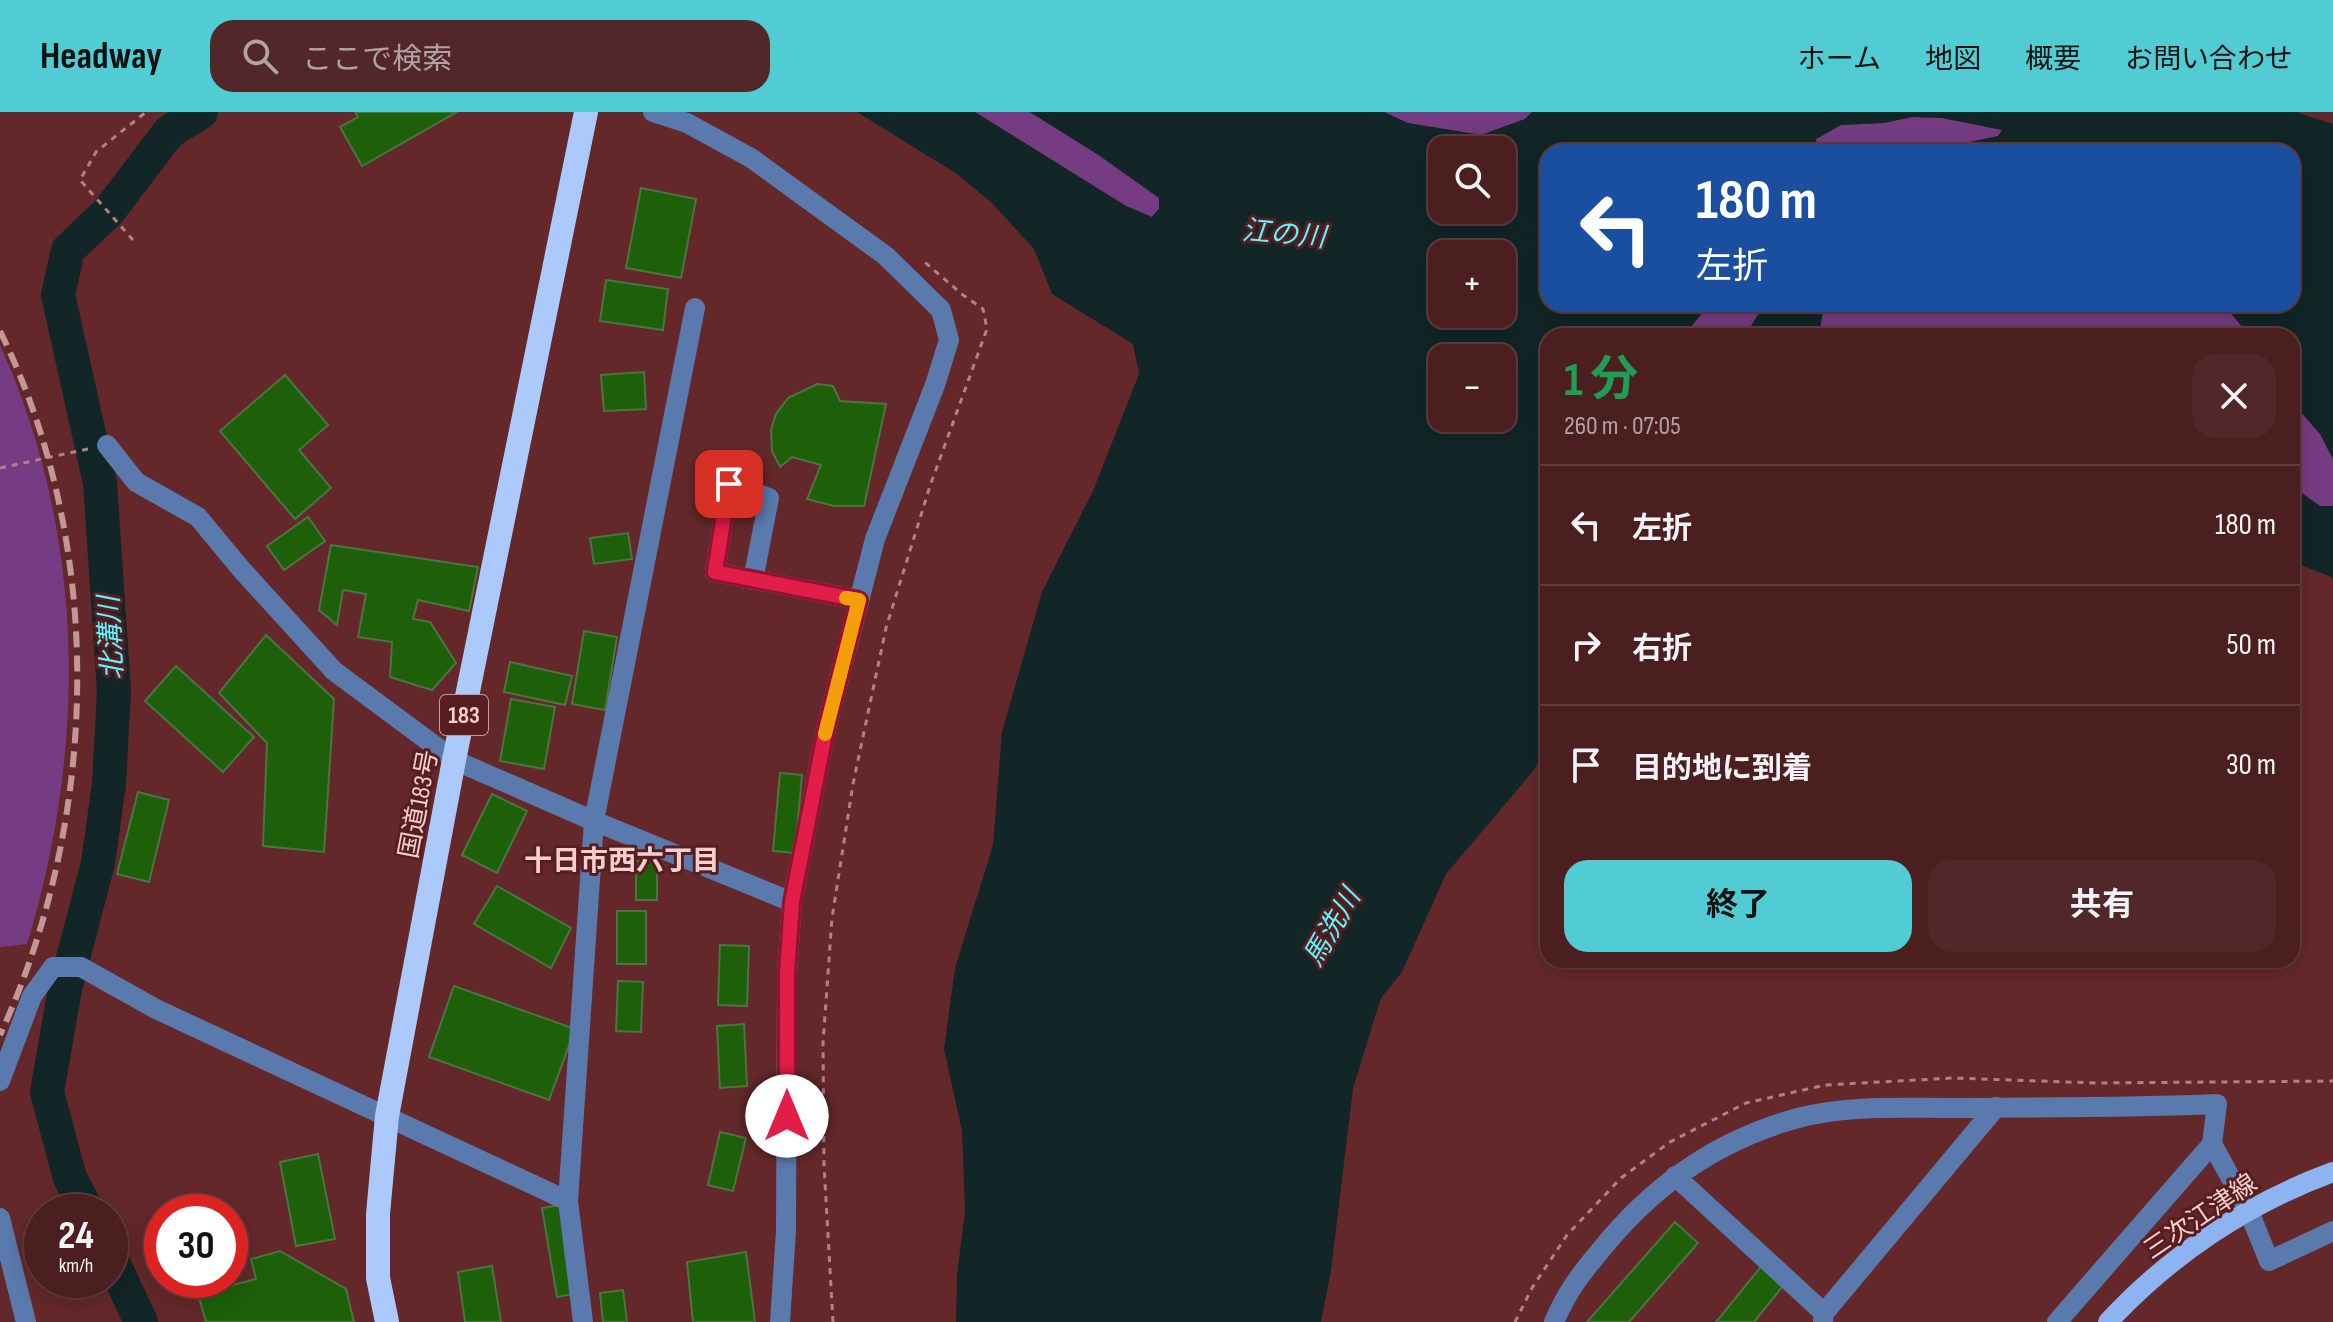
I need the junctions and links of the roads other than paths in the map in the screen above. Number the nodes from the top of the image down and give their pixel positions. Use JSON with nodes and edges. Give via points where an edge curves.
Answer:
{"nodes":[{"id":1,"x":586,"y":112,"type":"edge"},
{"id":2,"x":653,"y":112,"type":"edge"},
{"id":3,"x":695,"y":308,"type":"dead end"},
{"id":4,"x":107,"y":445,"type":"road end"},
{"id":5,"x":753,"y":580,"type":"junction"},
{"id":6,"x":859,"y":600,"type":"junction"},
{"id":7,"x":454,"y":760,"type":"junction"},
{"id":8,"x":594,"y":821,"type":"junction"},
{"id":9,"x":792,"y":902,"type":"junction"},
{"id":10,"x":0,"y":1081,"type":"edge"},
{"id":11,"x":1996,"y":1107,"type":"junction"},
{"id":12,"x":387,"y":1116,"type":"junction"},
{"id":13,"x":2212,"y":1144,"type":"junction"},
{"id":14,"x":2333,"y":1172,"type":"edge"},
{"id":15,"x":1675,"y":1176,"type":"junction"},
{"id":16,"x":568,"y":1201,"type":"junction"},
{"id":17,"x":2248,"y":1209,"type":"junction"},
{"id":18,"x":0,"y":1218,"type":"edge"},
{"id":19,"x":2333,"y":1231,"type":"edge"},
{"id":20,"x":1823,"y":1317,"type":"edge"},
{"id":21,"x":26,"y":1322,"type":"edge"},
{"id":22,"x":387,"y":1322,"type":"edge"},
{"id":23,"x":583,"y":1322,"type":"edge"},
{"id":24,"x":780,"y":1322,"type":"edge"},
{"id":25,"x":1554,"y":1322,"type":"edge"},
{"id":26,"x":2057,"y":1322,"type":"edge"},
{"id":27,"x":2108,"y":1322,"type":"edge"}],
"edges":[{"from":1,"to":7,"type":"highway","name":"国道183号","number":"183"},
{"from":2,"to":6,"type":"street","via":[[687,123],[751,158],[886,256],[941,310],[949,340],[875,539]]},
{"from":3,"to":8,"type":"street"},
{"from":4,"to":7,"type":"street","via":[[136,482],[198,517],[334,671]]},
{"from":5,"to":5,"type":"street","via":[[715,572],[729,484],[769,498]]},
{"from":5,"to":6,"type":"street"},
{"from":6,"to":9,"type":"street","via":[[826,729]]},
{"from":7,"to":8,"type":"street"},
{"from":7,"to":12,"type":"highway","name":"国道183号","number":"183"},
{"from":8,"to":9,"type":"street"},
{"from":8,"to":16,"type":"street"},
{"from":9,"to":24,"type":"street"},
{"from":10,"to":12,"type":"street","via":[[32,996],[53,967],[81,967],[156,1009]]},
{"from":11,"to":13,"type":"street","via":[[2217,1104]]},
{"from":11,"to":15,"type":"street","via":[[1865,1109],[1799,1118],[1735,1141]]},
{"from":11,"to":20,"type":"street"},
{"from":12,"to":16,"type":"street"},
{"from":12,"to":22,"type":"highway","name":"国道183号","number":"183","via":[[378,1214],[378,1278]]},
{"from":13,"to":17,"type":"street"},
{"from":13,"to":26,"type":"street"},
{"from":14,"to":17,"type":"main road","name":"三次江津線"},
{"from":15,"to":20,"type":"street"},
{"from":15,"to":25,"type":"street","via":[[1627,1216],[1566,1292]]},
{"from":16,"to":23,"type":"street"},
{"from":17,"to":19,"type":"street","via":[[2269,1261]]},
{"from":17,"to":27,"type":"main road","name":"三次江津線","via":[[2180,1256]]},
{"from":18,"to":21,"type":"street"}]}
